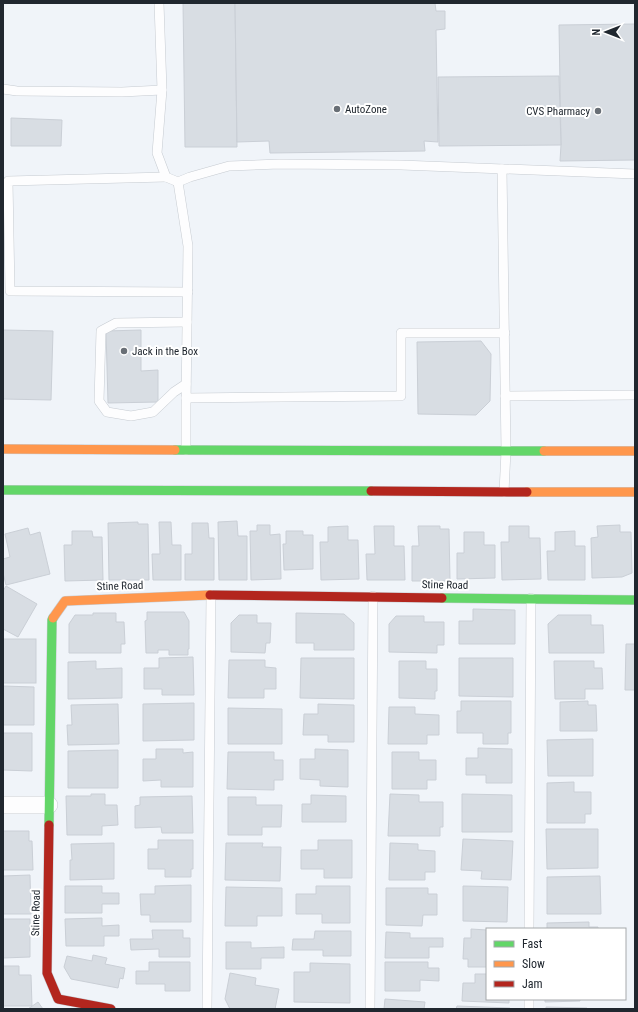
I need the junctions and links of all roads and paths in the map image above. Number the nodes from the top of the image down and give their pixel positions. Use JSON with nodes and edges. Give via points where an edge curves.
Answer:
{"nodes":[{"id":1,"x":159,"y":3,"type":"edge"},
{"id":2,"x":3,"y":89,"type":"edge"},
{"id":3,"x":162,"y":90,"type":"junction"},
{"id":4,"x":502,"y":169,"type":"junction"},
{"id":5,"x":635,"y":174,"type":"edge"},
{"id":6,"x":166,"y":177,"type":"junction"},
{"id":7,"x":178,"y":182,"type":"junction"},
{"id":8,"x":188,"y":292,"type":"junction"},
{"id":9,"x":187,"y":322,"type":"junction"},
{"id":10,"x":505,"y":333,"type":"junction"},
{"id":11,"x":186,"y":384,"type":"junction"},
{"id":12,"x":505,"y":396,"type":"junction"},
{"id":13,"x":635,"y":396,"type":"edge"},
{"id":14,"x":186,"y":398,"type":"junction"},
{"id":15,"x":3,"y":449,"type":"edge"},
{"id":16,"x":186,"y":450,"type":"junction"},
{"id":17,"x":506,"y":450,"type":"junction"},
{"id":18,"x":635,"y":451,"type":"edge"},
{"id":19,"x":3,"y":490,"type":"edge"},
{"id":20,"x":504,"y":492,"type":"junction"},
{"id":21,"x":635,"y":492,"type":"edge"},
{"id":22,"x":211,"y":595,"type":"junction"},
{"id":23,"x":373,"y":596,"type":"junction"},
{"id":24,"x":531,"y":598,"type":"junction"},
{"id":25,"x":635,"y":600,"type":"edge"},
{"id":26,"x":3,"y":805,"type":"edge"},
{"id":27,"x":49,"y":805,"type":"junction"},
{"id":28,"x":529,"y":928,"type":"edge"},
{"id":29,"x":111,"y":1009,"type":"edge"},
{"id":30,"x":207,"y":1009,"type":"edge"},
{"id":31,"x":370,"y":1009,"type":"edge"}],
"edges":[{"from":1,"to":3,"type":"lane"},
{"from":2,"to":3,"type":"lane","via":[[122,92]]},
{"from":3,"to":6,"type":"lane","via":[[157,153]]},
{"from":4,"to":5,"type":"lane"},
{"from":4,"to":7,"type":"lane","via":[[401,165],[229,166]]},
{"from":4,"to":10,"type":"lane"},
{"from":6,"to":7,"type":"lane"},
{"from":6,"to":8,"type":"lane","via":[[8,181],[10,291]]},
{"from":7,"to":8,"type":"lane","via":[[188,246]]},
{"from":8,"to":9,"type":"lane"},
{"from":9,"to":11,"type":"lane"},
{"from":9,"to":11,"type":"lane","via":[[116,323],[101,330],[99,402],[107,412],[131,416],[153,412]]},
{"from":10,"to":12,"type":"lane"},
{"from":10,"to":14,"type":"lane","via":[[401,333],[401,396]]},
{"from":11,"to":14,"type":"lane"},
{"from":12,"to":13,"type":"lane"},
{"from":12,"to":17,"type":"lane"},
{"from":14,"to":16,"type":"lane"},
{"from":15,"to":16,"type":"main road"},
{"from":16,"to":17,"type":"main road"},
{"from":17,"to":18,"type":"main road"},
{"from":17,"to":20,"type":"lane"},
{"from":19,"to":20,"type":"main road"},
{"from":20,"to":21,"type":"main road"},
{"from":22,"to":23,"type":"main road","name":"Stine Road"},
{"from":22,"to":27,"type":"main road","name":"Stine Road","via":[[65,601],[52,620]]},
{"from":22,"to":30,"type":"lane"},
{"from":23,"to":24,"type":"main road","name":"Stine Road"},
{"from":23,"to":31,"type":"lane"},
{"from":24,"to":25,"type":"main road","name":"Stine Road"},
{"from":24,"to":28,"type":"lane"},
{"from":26,"to":27,"type":"street"},
{"from":27,"to":29,"type":"main road","name":"Stine Road","via":[[47,973],[58,999]]}]}
